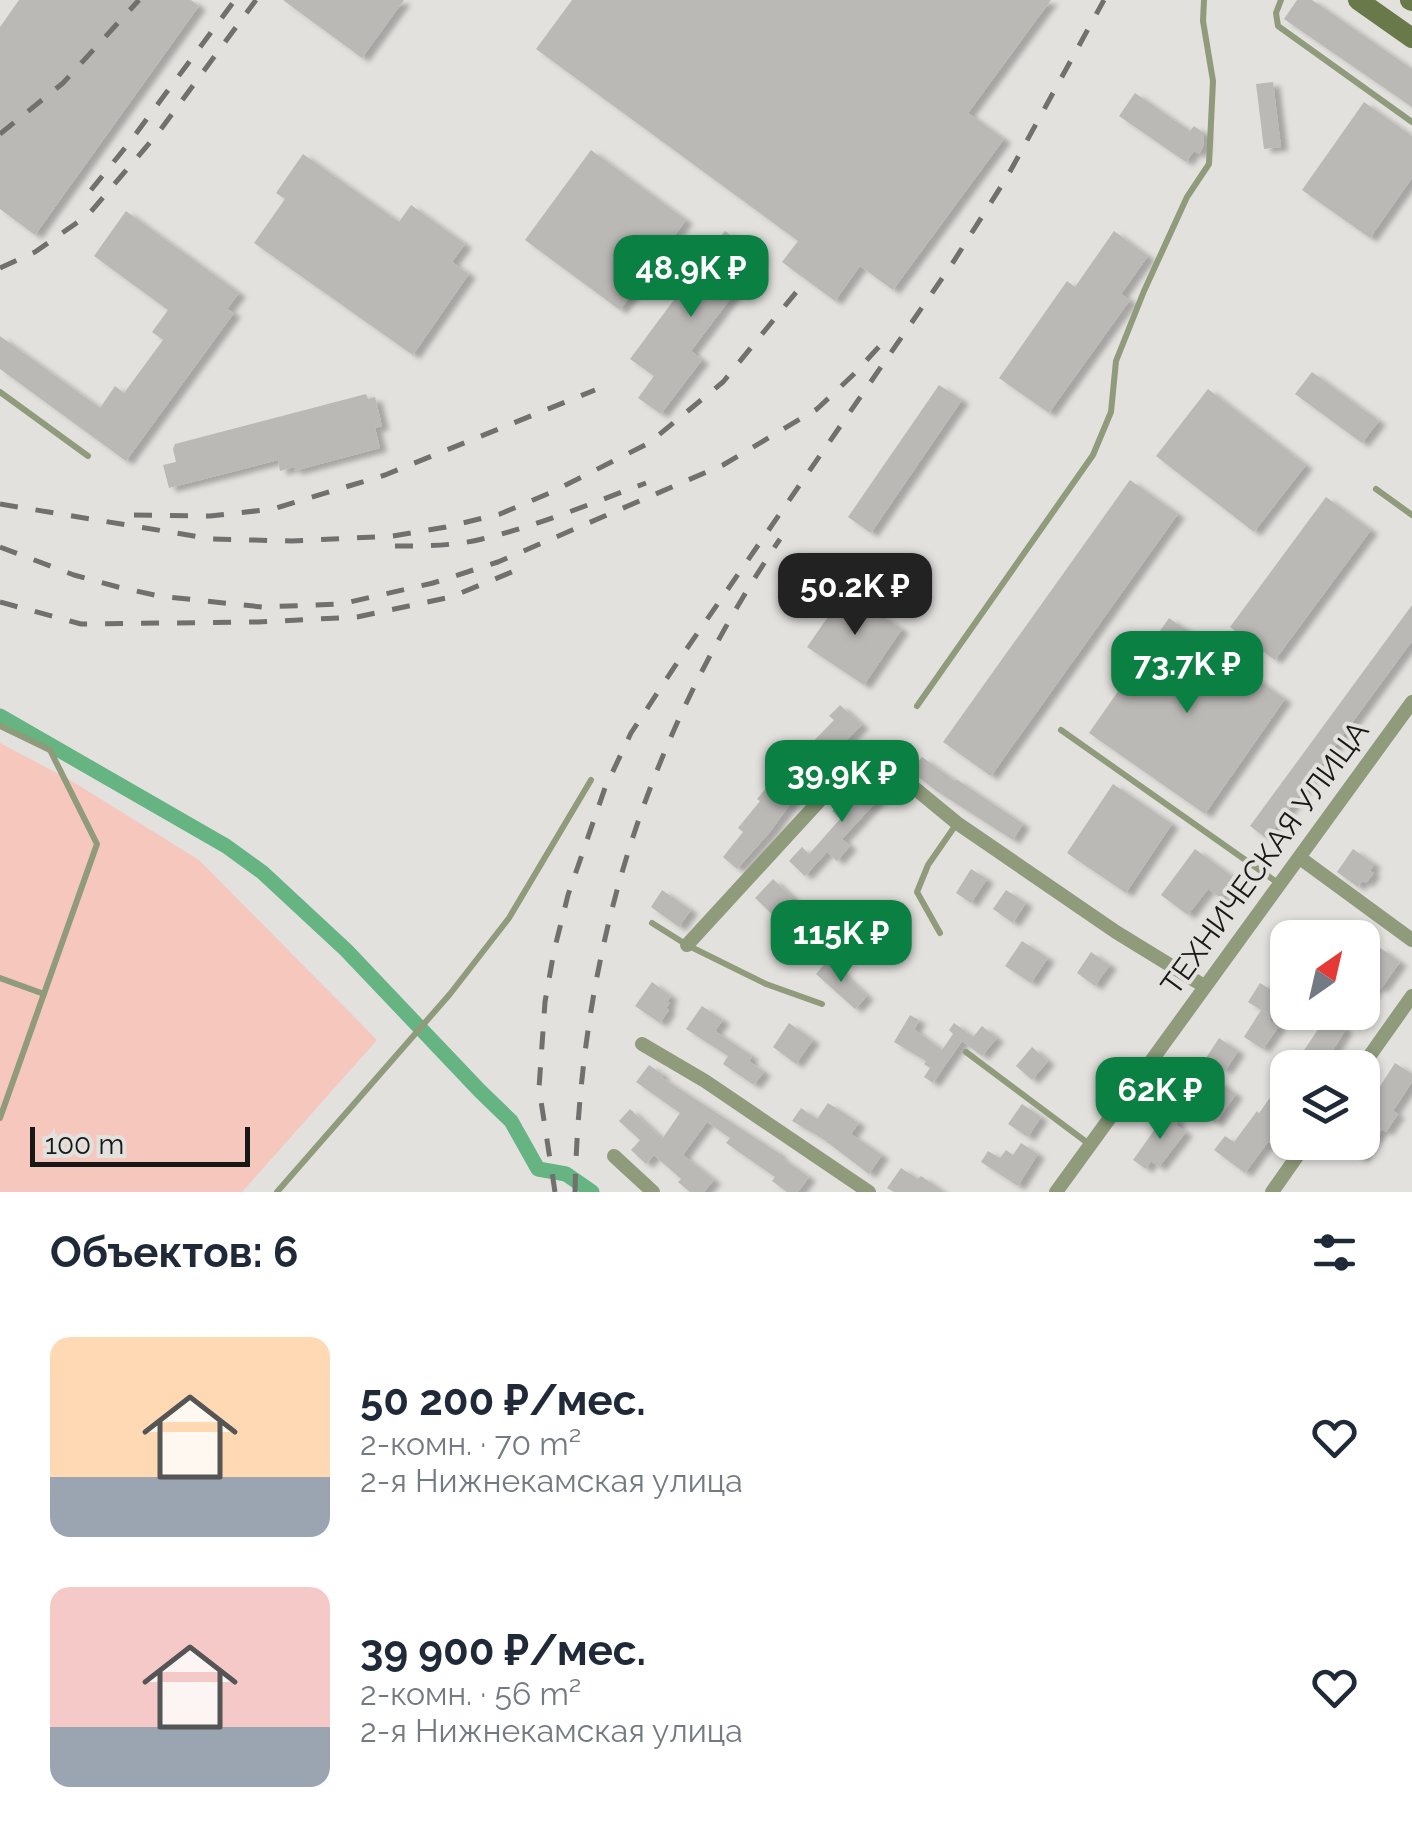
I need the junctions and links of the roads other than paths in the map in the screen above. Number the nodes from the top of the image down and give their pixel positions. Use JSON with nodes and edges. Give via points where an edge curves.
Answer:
{"nodes":[{"id":1,"x":1204,"y":0,"type":"edge"},
{"id":2,"x":1281,"y":0,"type":"edge"},
{"id":3,"x":1358,"y":0,"type":"edge"},
{"id":4,"x":1412,"y":38,"type":"edge"},
{"id":5,"x":1412,"y":122,"type":"edge"},
{"id":6,"x":0,"y":392,"type":"edge"},
{"id":7,"x":88,"y":456,"type":"dead end"},
{"id":8,"x":1376,"y":489,"type":"dead end"},
{"id":9,"x":1412,"y":515,"type":"edge"},
{"id":10,"x":1412,"y":702,"type":"edge"},
{"id":11,"x":917,"y":706,"type":"dead end"},
{"id":12,"x":0,"y":726,"type":"edge"},
{"id":13,"x":1061,"y":730,"type":"dead end"},
{"id":14,"x":591,"y":780,"type":"dead end"},
{"id":15,"x":957,"y":823,"type":"junction"},
{"id":16,"x":1300,"y":858,"type":"junction"},
{"id":17,"x":1280,"y":884,"type":"junction"},
{"id":18,"x":652,"y":923,"type":"dead end"},
{"id":19,"x":940,"y":933,"type":"dead end"},
{"id":20,"x":1412,"y":940,"type":"edge"},
{"id":21,"x":687,"y":945,"type":"junction"},
{"id":22,"x":0,"y":978,"type":"edge"},
{"id":23,"x":1204,"y":986,"type":"junction"},
{"id":24,"x":44,"y":994,"type":"junction"},
{"id":25,"x":1412,"y":996,"type":"edge"},
{"id":26,"x":822,"y":1004,"type":"dead end"},
{"id":27,"x":642,"y":1044,"type":"dead end"},
{"id":28,"x":1374,"y":1050,"type":"edge"},
{"id":29,"x":966,"y":1052,"type":"dead end"},
{"id":30,"x":0,"y":1118,"type":"edge"},
{"id":31,"x":1090,"y":1144,"type":"junction"},
{"id":32,"x":614,"y":1156,"type":"dead end"},
{"id":33,"x":1295,"y":1160,"type":"edge"},
{"id":34,"x":277,"y":1192,"type":"edge"},
{"id":35,"x":653,"y":1192,"type":"edge"},
{"id":36,"x":869,"y":1192,"type":"edge"},
{"id":37,"x":1056,"y":1192,"type":"edge"},
{"id":38,"x":1272,"y":1192,"type":"edge"}],
"edges":[{"from":1,"to":11,"type":"lane","via":[[1213,82],[1209,164],[1116,361],[1111,412],[1093,455]]},
{"from":2,"to":5,"type":"lane","via":[[1278,26]]},
{"from":3,"to":4,"type":"main road"},
{"from":6,"to":7,"type":"lane"},
{"from":8,"to":9,"type":"lane"},
{"from":10,"to":16,"type":"street","name":"ТЕХНИЧЕСКАЯ УЛИЦА"},
{"from":12,"to":24,"type":"lane","via":[[50,750],[96,844]]},
{"from":13,"to":17,"type":"lane"},
{"from":14,"to":34,"type":"lane","via":[[510,918]]},
{"from":15,"to":19,"type":"lane","via":[[918,892]]},
{"from":15,"to":21,"type":"street","via":[[867,749]]},
{"from":15,"to":23,"type":"street"},
{"from":16,"to":17,"type":"street","name":"ТЕХНИЧЕСКАЯ УЛИЦА"},
{"from":16,"to":20,"type":"street"},
{"from":17,"to":23,"type":"street","name":"ТЕХНИЧЕСКАЯ УЛИЦА"},
{"from":18,"to":21,"type":"lane"},
{"from":21,"to":26,"type":"lane"},
{"from":22,"to":24,"type":"lane"},
{"from":23,"to":31,"type":"street","name":"ТЕХНИЧЕСКАЯ УЛИЦА"},
{"from":24,"to":30,"type":"lane"},
{"from":25,"to":28,"type":"street"},
{"from":27,"to":36,"type":"street"},
{"from":29,"to":31,"type":"lane"},
{"from":31,"to":37,"type":"street","name":"ТЕХНИЧЕСКАЯ УЛИЦА"},
{"from":32,"to":35,"type":"street"},
{"from":33,"to":38,"type":"street"}]}
